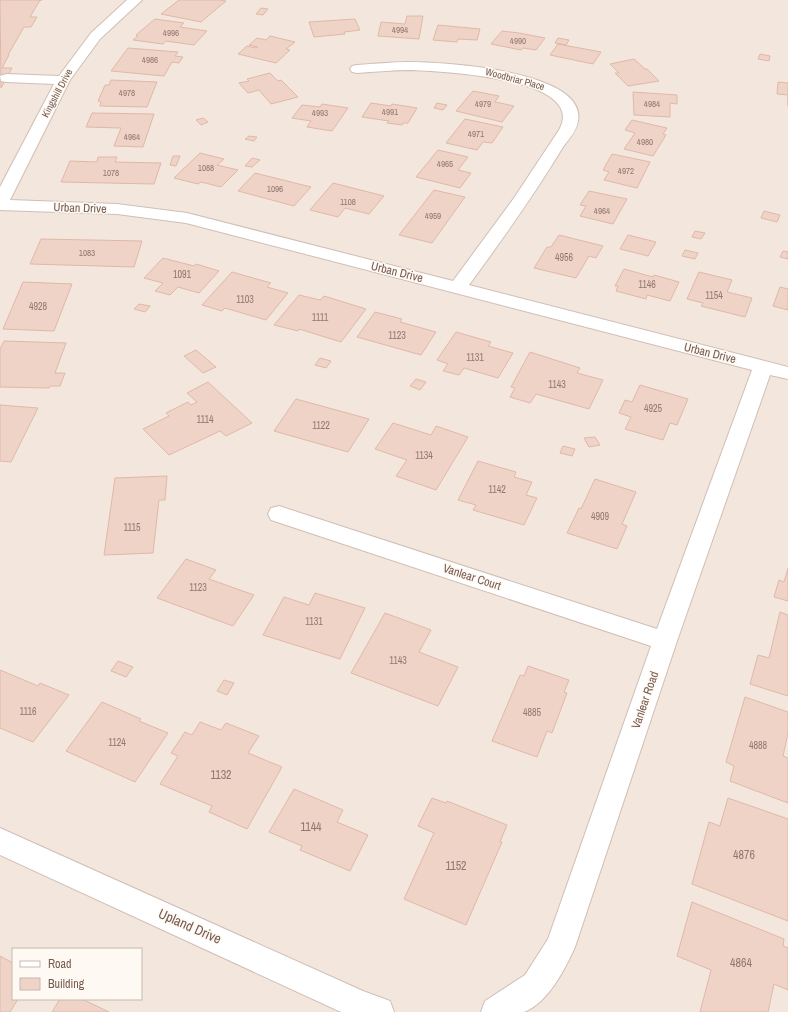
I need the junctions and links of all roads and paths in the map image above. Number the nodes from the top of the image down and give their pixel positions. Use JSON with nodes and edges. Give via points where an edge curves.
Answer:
{"nodes":[{"id":1,"x":135,"y":0,"type":"edge"},
{"id":2,"x":357,"y":69,"type":"dead end"},
{"id":3,"x":6,"y":78,"type":"dead end"},
{"id":4,"x":63,"y":80,"type":"junction"},
{"id":5,"x":0,"y":204,"type":"edge"},
{"id":6,"x":457,"y":288,"type":"junction"},
{"id":7,"x":763,"y":366,"type":"junction"},
{"id":8,"x":788,"y":373,"type":"edge"},
{"id":9,"x":279,"y":514,"type":"dead end"},
{"id":10,"x":665,"y":641,"type":"junction"},
{"id":11,"x":0,"y":841,"type":"edge"},
{"id":12,"x":379,"y":1012,"type":"edge"},
{"id":13,"x":496,"y":1012,"type":"edge"}],
"edges":[{"from":1,"to":4,"type":"street","name":"Kingshill Drive","via":[[106,23],[75,60]]},
{"from":2,"to":6,"type":"street","name":"Woodbriar Place","via":[[409,66],[479,70],[529,81],[554,90],[569,104],[571,120],[542,169],[505,225]]},
{"from":3,"to":4,"type":"street"},
{"from":4,"to":5,"type":"street","name":"Kingshill Drive"},
{"from":5,"to":6,"type":"street","name":"Urban Drive","via":[[118,209],[168,214]]},
{"from":6,"to":7,"type":"street","name":"Urban Drive"},
{"from":7,"to":8,"type":"street","name":"Urban Drive"},
{"from":7,"to":10,"type":"street","name":"Vanlear Road"},
{"from":9,"to":10,"type":"street","name":"Vanlear Court"},
{"from":10,"to":13,"type":"street","name":"Vanlear Road","via":[[560,946],[536,986]]},
{"from":11,"to":12,"type":"street","name":"Upland Drive"}]}
